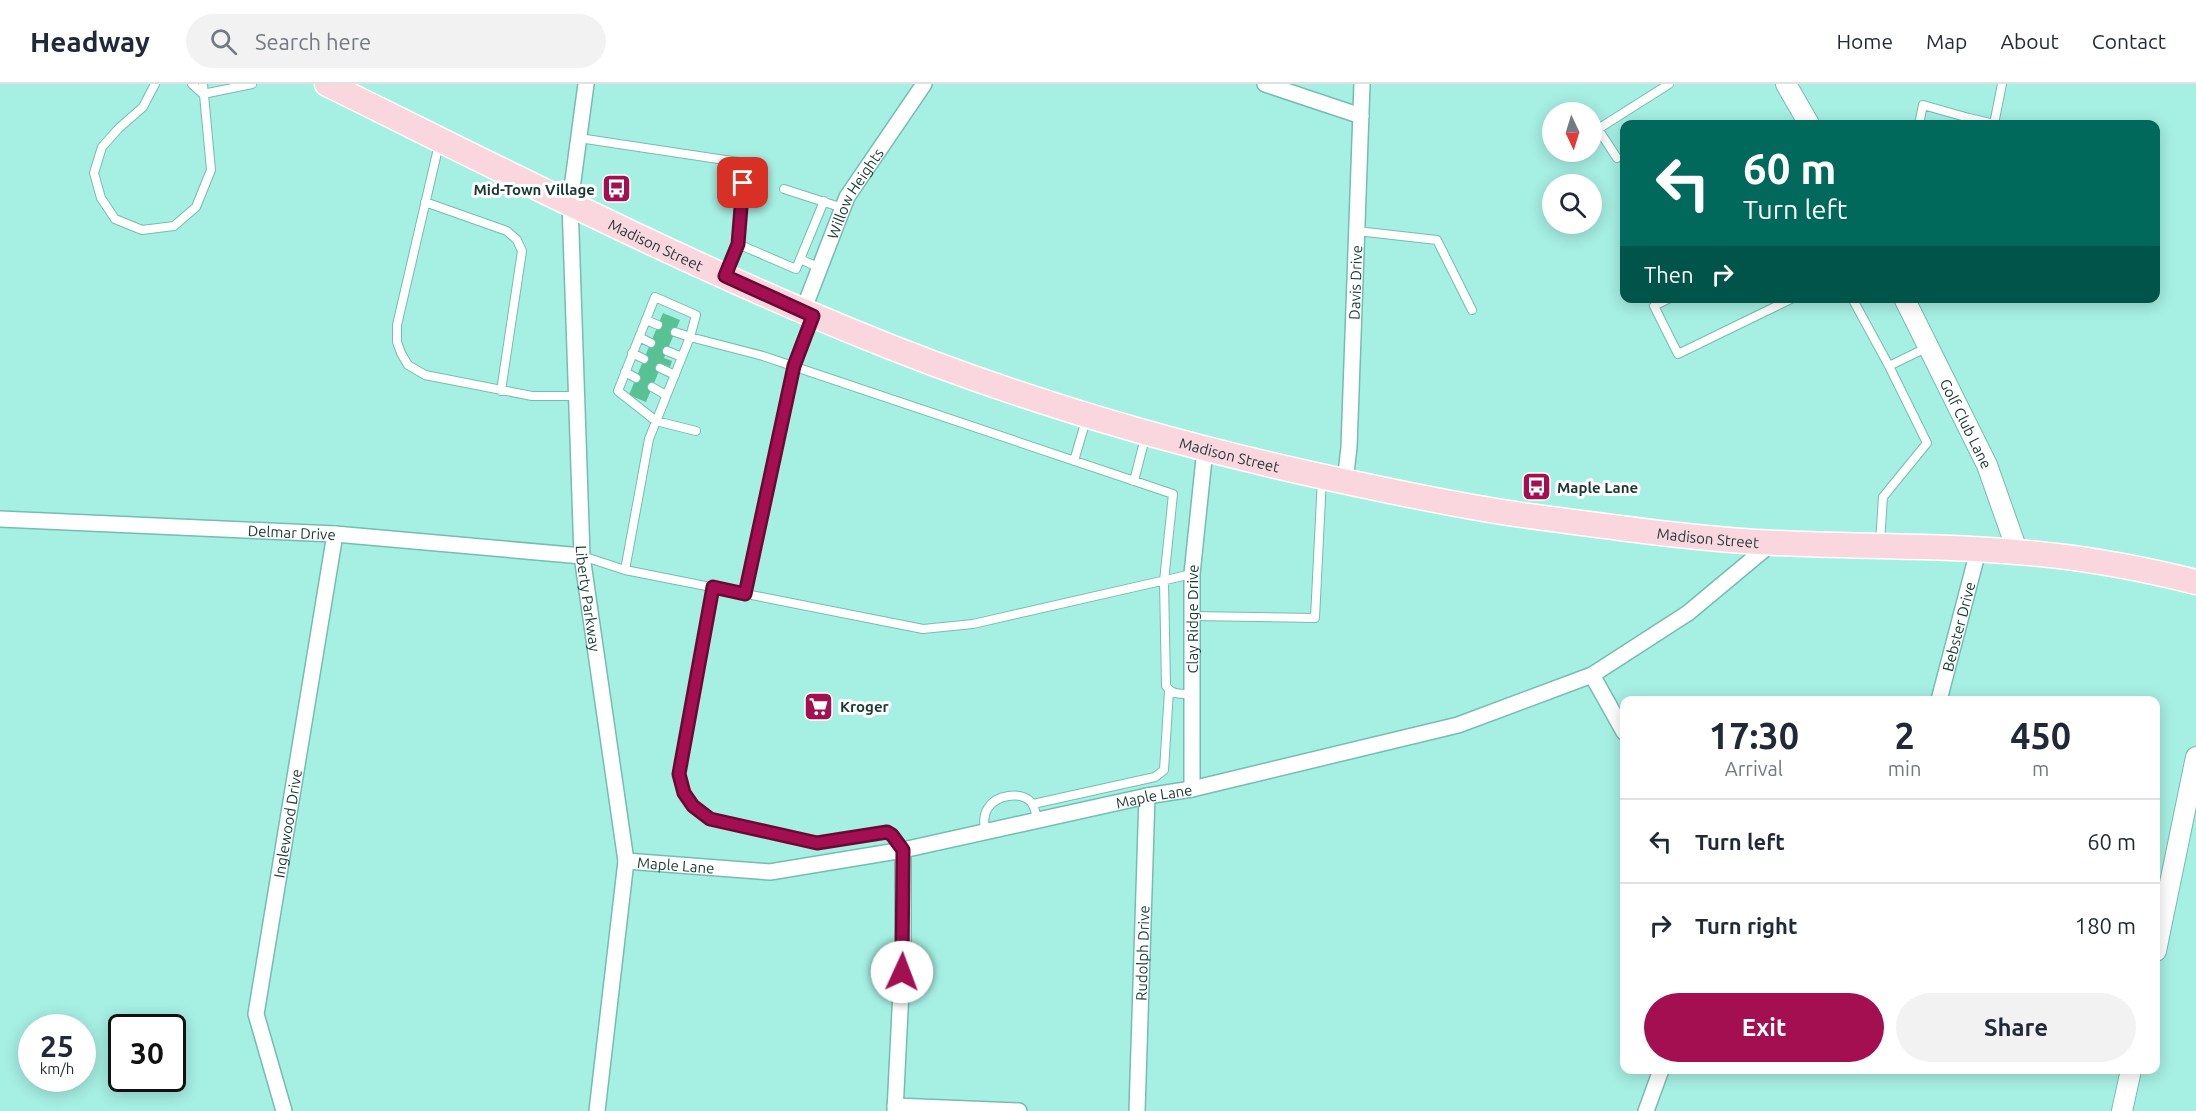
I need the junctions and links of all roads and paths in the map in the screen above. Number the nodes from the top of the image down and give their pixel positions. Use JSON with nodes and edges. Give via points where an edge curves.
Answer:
{"nodes":[{"id":1,"x":155,"y":84,"type":"edge"},
{"id":2,"x":192,"y":84,"type":"edge"},
{"id":3,"x":202,"y":84,"type":"edge"},
{"id":4,"x":252,"y":84,"type":"edge"},
{"id":5,"x":327,"y":84,"type":"edge"},
{"id":6,"x":586,"y":84,"type":"edge"},
{"id":7,"x":924,"y":84,"type":"edge"},
{"id":8,"x":1265,"y":84,"type":"edge"},
{"id":9,"x":1362,"y":84,"type":"edge"},
{"id":10,"x":1670,"y":84,"type":"edge"},
{"id":11,"x":1786,"y":84,"type":"edge"},
{"id":12,"x":2002,"y":84,"type":"edge"},
{"id":13,"x":203,"y":94,"type":"junction"},
{"id":14,"x":1360,"y":116,"type":"junction"},
{"id":15,"x":1807,"y":120,"type":"edge"},
{"id":16,"x":1920,"y":120,"type":"edge"},
{"id":17,"x":1965,"y":120,"type":"edge"},
{"id":18,"x":1995,"y":120,"type":"edge"},
{"id":19,"x":579,"y":138,"type":"junction"},
{"id":20,"x":440,"y":140,"type":"junction"},
{"id":21,"x":1617,"y":158,"type":"dead end"},
{"id":22,"x":784,"y":189,"type":"dead end"},
{"id":23,"x":824,"y":201,"type":"junction"},
{"id":24,"x":425,"y":202,"type":"junction"},
{"id":25,"x":570,"y":203,"type":"junction"},
{"id":26,"x":843,"y":208,"type":"junction"},
{"id":27,"x":1357,"y":231,"type":"junction"},
{"id":28,"x":738,"y":244,"type":"junction"},
{"id":29,"x":800,"y":259,"type":"junction"},
{"id":30,"x":820,"y":268,"type":"junction"},
{"id":31,"x":725,"y":276,"type":"junction"},
{"id":32,"x":1660,"y":303,"type":"edge"},
{"id":33,"x":1783,"y":303,"type":"edge"},
{"id":34,"x":1855,"y":303,"type":"edge"},
{"id":35,"x":1911,"y":306,"type":"edge"},
{"id":36,"x":1472,"y":310,"type":"dead end"},
{"id":37,"x":808,"y":313,"type":"junction"},
{"id":38,"x":646,"y":320,"type":"junction"},
{"id":39,"x":658,"y":325,"type":"dead end"},
{"id":40,"x":675,"y":332,"type":"dead end"},
{"id":41,"x":639,"y":337,"type":"junction"},
{"id":42,"x":690,"y":337,"type":"junction"},
{"id":43,"x":651,"y":343,"type":"dead end"},
{"id":44,"x":1928,"y":347,"type":"junction"},
{"id":45,"x":667,"y":351,"type":"dead end"},
{"id":46,"x":632,"y":353,"type":"junction"},
{"id":47,"x":682,"y":357,"type":"junction"},
{"id":48,"x":644,"y":359,"type":"dead end"},
{"id":49,"x":794,"y":366,"type":"junction"},
{"id":50,"x":1889,"y":366,"type":"junction"},
{"id":51,"x":660,"y":368,"type":"dead end"},
{"id":52,"x":626,"y":372,"type":"junction"},
{"id":53,"x":675,"y":375,"type":"junction"},
{"id":54,"x":636,"y":378,"type":"dead end"},
{"id":55,"x":652,"y":387,"type":"dead end"},
{"id":56,"x":501,"y":391,"type":"junction"},
{"id":57,"x":666,"y":395,"type":"junction"},
{"id":58,"x":577,"y":396,"type":"junction"},
{"id":59,"x":1088,"y":415,"type":"junction"},
{"id":60,"x":656,"y":421,"type":"junction"},
{"id":61,"x":696,"y":431,"type":"dead end"},
{"id":62,"x":1147,"y":433,"type":"junction"},
{"id":63,"x":1204,"y":449,"type":"junction"},
{"id":64,"x":1074,"y":460,"type":"junction"},
{"id":65,"x":1334,"y":479,"type":"junction"},
{"id":66,"x":1134,"y":481,"type":"junction"},
{"id":67,"x":0,"y":519,"type":"edge"},
{"id":68,"x":335,"y":534,"type":"junction"},
{"id":69,"x":1772,"y":543,"type":"junction"},
{"id":70,"x":1880,"y":546,"type":"junction"},
{"id":71,"x":1978,"y":551,"type":"junction"},
{"id":72,"x":2018,"y":553,"type":"junction"},
{"id":73,"x":582,"y":556,"type":"junction"},
{"id":74,"x":625,"y":570,"type":"junction"},
{"id":75,"x":1192,"y":574,"type":"junction"},
{"id":76,"x":1164,"y":580,"type":"junction"},
{"id":77,"x":2196,"y":582,"type":"edge"},
{"id":78,"x":713,"y":587,"type":"junction"},
{"id":79,"x":745,"y":594,"type":"junction"},
{"id":80,"x":1192,"y":616,"type":"junction"},
{"id":81,"x":1592,"y":675,"type":"junction"},
{"id":82,"x":1169,"y":691,"type":"junction"},
{"id":83,"x":1192,"y":694,"type":"junction"},
{"id":84,"x":1940,"y":696,"type":"edge"},
{"id":85,"x":1620,"y":725,"type":"edge"},
{"id":86,"x":2196,"y":757,"type":"edge"},
{"id":87,"x":1192,"y":789,"type":"junction"},
{"id":88,"x":1147,"y":796,"type":"junction"},
{"id":89,"x":1033,"y":804,"type":"junction"},
{"id":90,"x":1038,"y":820,"type":"junction"},
{"id":91,"x":985,"y":832,"type":"junction"},
{"id":92,"x":903,"y":850,"type":"junction"},
{"id":93,"x":626,"y":861,"type":"junction"},
{"id":94,"x":2160,"y":932,"type":"edge"},
{"id":95,"x":1660,"y":1074,"type":"edge"},
{"id":96,"x":2130,"y":1074,"type":"edge"},
{"id":97,"x":895,"y":1108,"type":"edge"},
{"id":98,"x":284,"y":1111,"type":"edge"},
{"id":99,"x":597,"y":1111,"type":"edge"},
{"id":100,"x":1019,"y":1111,"type":"edge"},
{"id":101,"x":1137,"y":1111,"type":"edge"},
{"id":102,"x":1646,"y":1111,"type":"edge"},
{"id":103,"x":2122,"y":1111,"type":"edge"}],
"edges":[{"from":1,"to":13,"type":"lane","via":[[142,107],[102,147],[94,173],[101,198],[115,219],[142,230],[174,226],[196,207],[211,170]]},
{"from":2,"to":13,"type":"lane"},
{"from":3,"to":13,"type":"lane"},
{"from":4,"to":13,"type":"lane"},
{"from":5,"to":20,"type":"main road","name":"Madison Street"},
{"from":6,"to":19,"type":"street","name":"Liberty Parkway"},
{"from":7,"to":26,"type":"street","name":"Willow Heights"},
{"from":8,"to":14,"type":"street"},
{"from":9,"to":14,"type":"street","name":"Davis Drive"},
{"from":10,"to":21,"type":"lane","via":[[1598,129]]},
{"from":11,"to":15,"type":"street"},
{"from":12,"to":18,"type":"lane"},
{"from":14,"to":27,"type":"street","name":"Davis Drive"},
{"from":16,"to":17,"type":"lane","via":[[1923,105]]},
{"from":19,"to":25,"type":"street","name":"Liberty Parkway"},
{"from":19,"to":28,"type":"lane","via":[[745,163]]},
{"from":20,"to":24,"type":"lane"},
{"from":20,"to":25,"type":"main road","name":"Madison Street"},
{"from":22,"to":23,"type":"lane"},
{"from":23,"to":26,"type":"lane"},
{"from":23,"to":29,"type":"lane"},
{"from":24,"to":56,"type":"lane","via":[[507,231],[522,251]]},
{"from":24,"to":56,"type":"lane","via":[[397,325],[401,353],[408,365],[425,375]]},
{"from":25,"to":31,"type":"main road","name":"Madison Street"},
{"from":25,"to":58,"type":"street","name":"Liberty Parkway"},
{"from":26,"to":30,"type":"street","name":"Willow Heights"},
{"from":27,"to":36,"type":"lane","via":[[1437,240]]},
{"from":27,"to":65,"type":"street","name":"Davis Drive","via":[[1349,447]]},
{"from":28,"to":29,"type":"lane","via":[[796,269]]},
{"from":28,"to":31,"type":"lane"},
{"from":29,"to":30,"type":"lane"},
{"from":30,"to":37,"type":"street","name":"Willow Heights"},
{"from":31,"to":37,"type":"main road","name":"Madison Street"},
{"from":32,"to":33,"type":"lane","via":[[1654,306],[1678,354]]},
{"from":34,"to":50,"type":"lane"},
{"from":35,"to":44,"type":"street","name":"Golf Club Lane"},
{"from":37,"to":49,"type":"lane"},
{"from":37,"to":59,"type":"main road","name":"Madison Street","via":[[928,362]]},
{"from":38,"to":39,"type":"lane"},
{"from":38,"to":41,"type":"lane"},
{"from":38,"to":42,"type":"lane","via":[[655,297],[696,315]]},
{"from":40,"to":42,"type":"lane"},
{"from":41,"to":43,"type":"lane"},
{"from":41,"to":46,"type":"lane"},
{"from":42,"to":47,"type":"lane"},
{"from":42,"to":49,"type":"lane"},
{"from":44,"to":50,"type":"lane"},
{"from":44,"to":72,"type":"street","name":"Golf Club Lane","via":[[1987,465]]},
{"from":45,"to":47,"type":"lane"},
{"from":46,"to":48,"type":"lane"},
{"from":46,"to":52,"type":"lane"},
{"from":47,"to":53,"type":"lane"},
{"from":49,"to":64,"type":"lane"},
{"from":49,"to":79,"type":"lane"},
{"from":50,"to":70,"type":"lane","via":[[1927,443],[1883,497]]},
{"from":51,"to":53,"type":"lane"},
{"from":52,"to":54,"type":"lane"},
{"from":52,"to":60,"type":"lane","via":[[618,392]]},
{"from":53,"to":57,"type":"lane"},
{"from":55,"to":57,"type":"lane"},
{"from":56,"to":58,"type":"lane"},
{"from":57,"to":60,"type":"lane"},
{"from":58,"to":73,"type":"street","name":"Liberty Parkway"},
{"from":59,"to":62,"type":"main road","name":"Madison Street"},
{"from":59,"to":64,"type":"lane"},
{"from":60,"to":61,"type":"lane"},
{"from":60,"to":74,"type":"lane","via":[[649,439]]},
{"from":62,"to":63,"type":"main road","name":"Madison Street"},
{"from":62,"to":66,"type":"lane"},
{"from":63,"to":65,"type":"main road","name":"Madison Street"},
{"from":63,"to":75,"type":"street","name":"Clay Ridge Drive"},
{"from":64,"to":66,"type":"lane"},
{"from":65,"to":69,"type":"main road","name":"Madison Street","via":[[1521,515]]},
{"from":65,"to":80,"type":"lane","via":[[1315,618]]},
{"from":66,"to":76,"type":"lane","via":[[1173,494]]},
{"from":67,"to":68,"type":"street","name":"Delmar Drive"},
{"from":68,"to":73,"type":"street","name":"Delmar Drive"},
{"from":68,"to":98,"type":"street","name":"Inglewood Drive","via":[[256,1014]]},
{"from":69,"to":70,"type":"main road","name":"Madison Street"},
{"from":69,"to":81,"type":"street","name":"Maple Lane","via":[[1688,613]]},
{"from":70,"to":71,"type":"main road","name":"Madison Street"},
{"from":71,"to":72,"type":"main road","name":"Madison Street"},
{"from":71,"to":84,"type":"street","name":"Bebster Drive"},
{"from":72,"to":77,"type":"main road","name":"Madison Street","via":[[2099,562]]},
{"from":73,"to":74,"type":"lane"},
{"from":73,"to":93,"type":"street","name":"Liberty Parkway"},
{"from":74,"to":78,"type":"lane"},
{"from":75,"to":76,"type":"lane"},
{"from":75,"to":80,"type":"street","name":"Clay Ridge Drive"},
{"from":76,"to":79,"type":"lane","via":[[972,624],[923,629]]},
{"from":76,"to":82,"type":"lane"},
{"from":78,"to":79,"type":"lane"},
{"from":78,"to":92,"type":"lane","via":[[679,774],[684,793],[693,806],[710,819],[817,843],[887,832]]},
{"from":80,"to":83,"type":"street","name":"Clay Ridge Drive"},
{"from":81,"to":85,"type":"street"},
{"from":81,"to":87,"type":"street","name":"Maple Lane","via":[[1458,725]]},
{"from":82,"to":83,"type":"lane"},
{"from":82,"to":89,"type":"lane","via":[[1164,770],[1155,777]]},
{"from":83,"to":87,"type":"street","name":"Clay Ridge Drive"},
{"from":86,"to":94,"type":"street"},
{"from":87,"to":88,"type":"street","name":"Maple Lane"},
{"from":88,"to":90,"type":"street","name":"Maple Lane"},
{"from":88,"to":101,"type":"street","name":"Rudolph Drive"},
{"from":89,"to":90,"type":"lane"},
{"from":89,"to":91,"type":"lane","via":[[1024,796],[997,799],[988,808]]},
{"from":90,"to":91,"type":"street","name":"Maple Lane"},
{"from":91,"to":92,"type":"street","name":"Maple Lane"},
{"from":92,"to":93,"type":"street","name":"Maple Lane","via":[[770,872]]},
{"from":92,"to":97,"type":"street","via":[[903,950]]},
{"from":93,"to":99,"type":"street","name":"Liberty Parkway"},
{"from":95,"to":102,"type":"street"},
{"from":96,"to":103,"type":"street"},
{"from":97,"to":100,"type":"street"}]}
